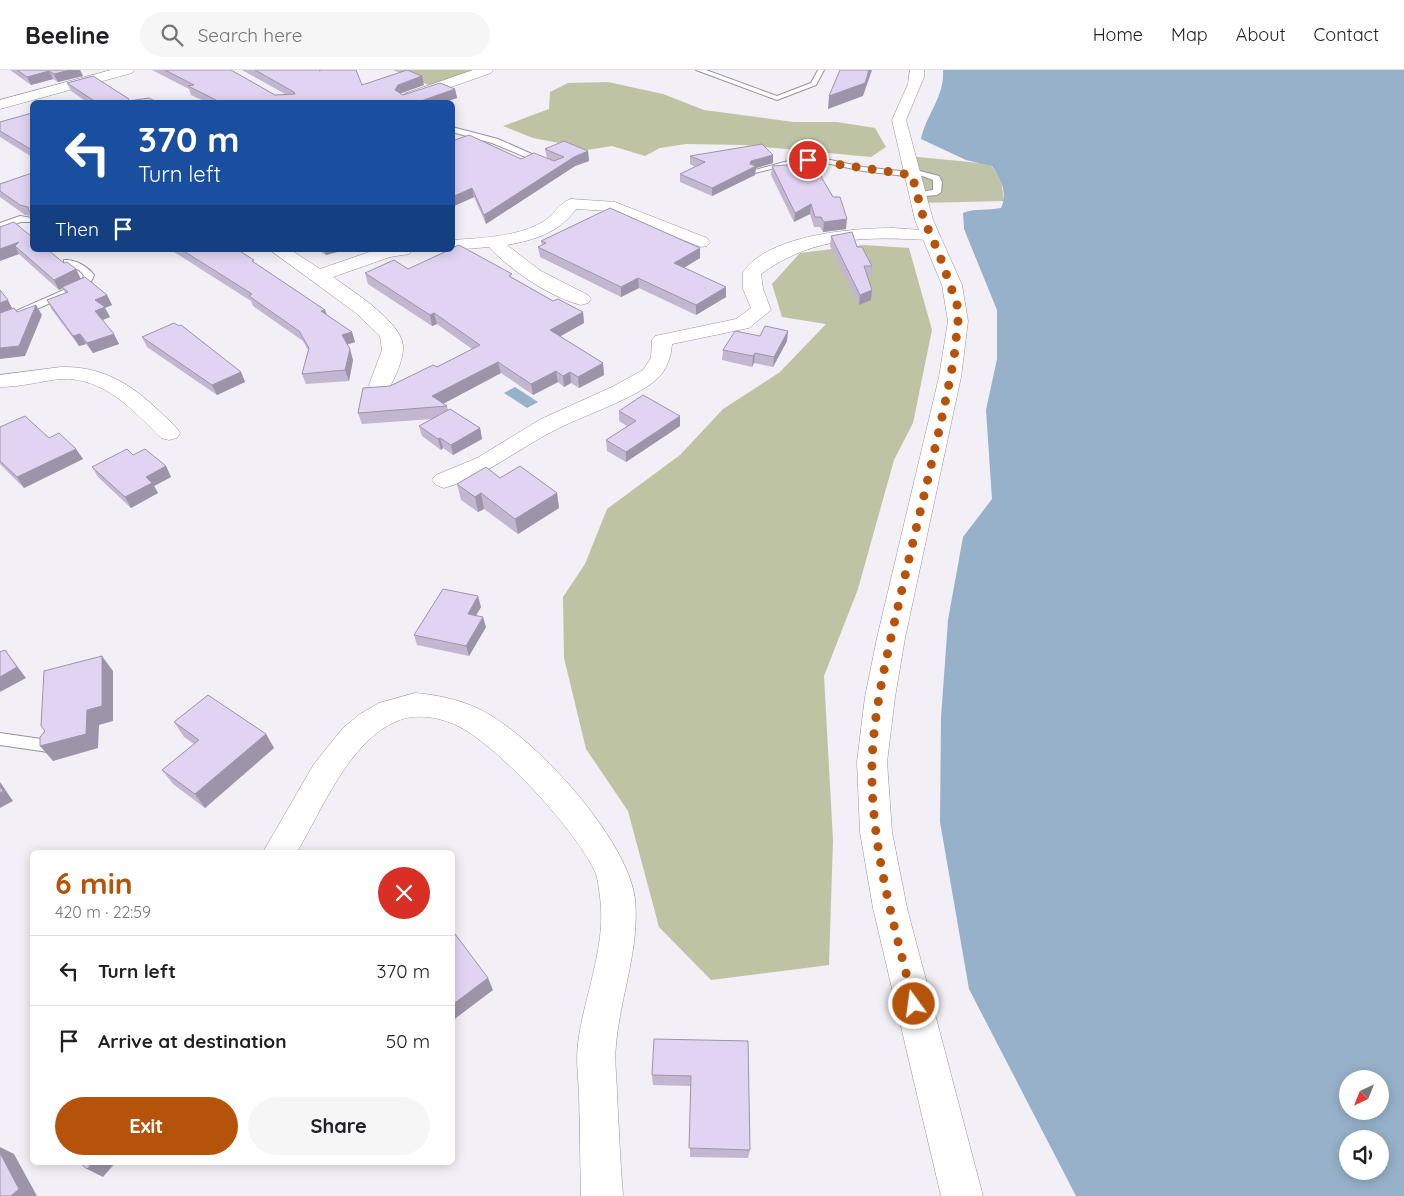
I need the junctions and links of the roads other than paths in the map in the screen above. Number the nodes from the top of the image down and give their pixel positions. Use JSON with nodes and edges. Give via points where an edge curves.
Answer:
{"nodes":[{"id":1,"x":127,"y":70,"type":"edge"},
{"id":2,"x":486,"y":70,"type":"edge"},
{"id":3,"x":699,"y":70,"type":"edge"},
{"id":4,"x":821,"y":70,"type":"edge"},
{"id":5,"x":917,"y":70,"type":"edge"},
{"id":6,"x":0,"y":88,"type":"edge"},
{"id":7,"x":46,"y":99,"type":"edge"},
{"id":8,"x":16,"y":100,"type":"junction"},
{"id":9,"x":404,"y":100,"type":"edge"},
{"id":10,"x":0,"y":104,"type":"edge"},
{"id":11,"x":455,"y":130,"type":"edge"},
{"id":12,"x":559,"y":167,"type":"edge"},
{"id":13,"x":755,"y":171,"type":"edge"},
{"id":14,"x":914,"y":180,"type":"junction"},
{"id":15,"x":30,"y":220,"type":"edge"},
{"id":16,"x":0,"y":226,"type":"edge"},
{"id":17,"x":930,"y":235,"type":"junction"},
{"id":18,"x":494,"y":242,"type":"junction"},
{"id":19,"x":701,"y":242,"type":"dead end"},
{"id":20,"x":455,"y":245,"type":"edge"},
{"id":21,"x":282,"y":252,"type":"edge"},
{"id":22,"x":387,"y":252,"type":"edge"},
{"id":23,"x":67,"y":262,"type":"edge"},
{"id":24,"x":319,"y":276,"type":"junction"},
{"id":25,"x":581,"y":299,"type":"dead end"},
{"id":26,"x":0,"y":322,"type":"edge"},
{"id":27,"x":0,"y":381,"type":"edge"},
{"id":28,"x":380,"y":385,"type":"edge"},
{"id":29,"x":169,"y":433,"type":"dead end"},
{"id":30,"x":444,"y":480,"type":"dead end"},
{"id":31,"x":0,"y":739,"type":"edge"},
{"id":32,"x":48,"y":746,"type":"edge"},
{"id":33,"x":280,"y":850,"type":"edge"},
{"id":34,"x":602,"y":1196,"type":"edge"},
{"id":35,"x":962,"y":1196,"type":"edge"}],
"edges":[{"from":1,"to":7,"type":"street"},
{"from":2,"to":9,"type":"street"},
{"from":3,"to":4,"type":"lane","via":[[777,98],[814,84]]},
{"from":5,"to":14,"type":"street","via":[[914,88],[899,120]]},
{"from":6,"to":8,"type":"street"},
{"from":7,"to":8,"type":"street"},
{"from":8,"to":10,"type":"street"},
{"from":11,"to":12,"type":"lane","via":[[503,144]]},
{"from":13,"to":14,"type":"lane","via":[[796,161],[821,160]]},
{"from":14,"to":17,"type":"street"},
{"from":15,"to":16,"type":"lane","via":[[20,219]]},
{"from":17,"to":30,"type":"street","via":[[827,236],[783,251],[752,272],[753,289],[761,310],[742,324],[662,340],[661,358],[650,374],[620,392],[549,424],[485,463]]},
{"from":17,"to":35,"type":"street","via":[[957,304],[957,339],[891,638],[872,762],[876,832],[890,908]]},
{"from":18,"to":19,"type":"street","via":[[531,234],[558,221],[571,204],[609,206]]},
{"from":18,"to":20,"type":"street"},
{"from":18,"to":25,"type":"street","via":[[506,256],[548,283]]},
{"from":21,"to":24,"type":"street"},
{"from":22,"to":24,"type":"street"},
{"from":23,"to":26,"type":"lane","via":[[89,275],[86,284]]},
{"from":24,"to":28,"type":"street","via":[[373,317],[390,335],[393,344]]},
{"from":27,"to":29,"type":"street","via":[[64,373],[96,375],[120,388]]},
{"from":31,"to":32,"type":"lane"},
{"from":33,"to":34,"type":"street","via":[[334,762],[359,732],[390,711],[419,704],[454,712],[494,732],[524,757],[592,839],[614,878],[619,918],[596,1043]]}]}
